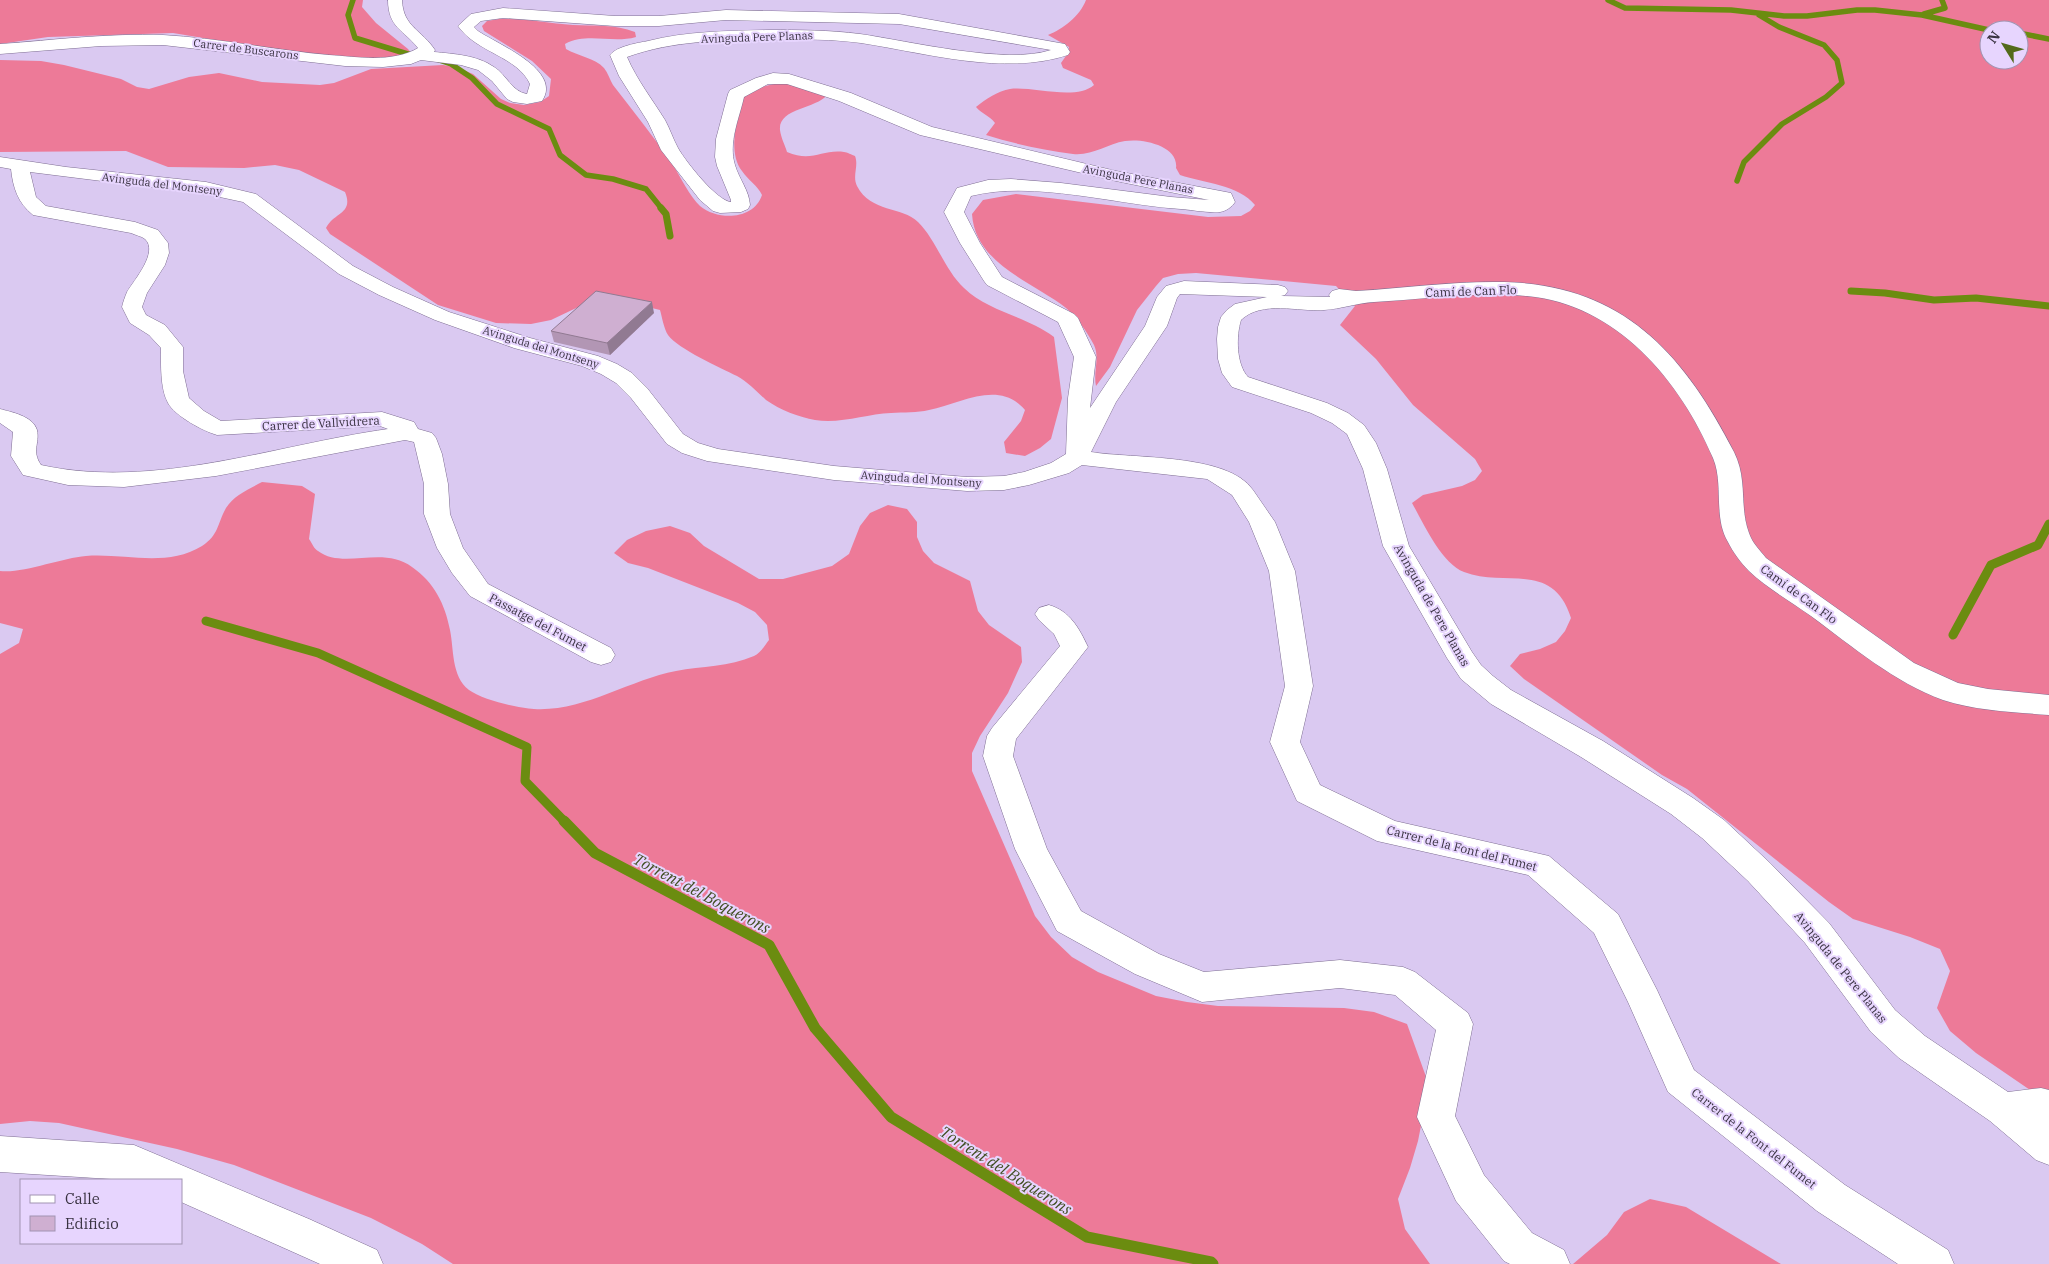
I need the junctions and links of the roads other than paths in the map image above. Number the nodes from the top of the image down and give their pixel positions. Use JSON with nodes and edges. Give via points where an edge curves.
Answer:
{"nodes":[{"id":1,"x":395,"y":0,"type":"edge"},
{"id":2,"x":0,"y":49,"type":"edge"},
{"id":3,"x":422,"y":55,"type":"junction"},
{"id":4,"x":10,"y":164,"type":"edge"},
{"id":5,"x":1356,"y":297,"type":"junction"},
{"id":6,"x":0,"y":416,"type":"edge"},
{"id":7,"x":407,"y":432,"type":"junction"},
{"id":8,"x":1078,"y":457,"type":"junction"},
{"id":9,"x":1049,"y":614,"type":"dead end"},
{"id":10,"x":601,"y":655,"type":"dead end"},
{"id":11,"x":2049,"y":704,"type":"edge"},
{"id":12,"x":2049,"y":1107,"type":"edge"},
{"id":13,"x":2003,"y":1109,"type":"junction"},
{"id":14,"x":2049,"y":1148,"type":"edge"},
{"id":15,"x":0,"y":1154,"type":"edge"},
{"id":16,"x":173,"y":1179,"type":"edge"},
{"id":17,"x":182,"y":1183,"type":"edge"},
{"id":18,"x":363,"y":1264,"type":"edge"},
{"id":19,"x":1550,"y":1264,"type":"edge"},
{"id":20,"x":1934,"y":1264,"type":"edge"}],
"edges":[{"from":1,"to":3,"type":"street","via":[[402,25],[426,48]]},
{"from":2,"to":3,"type":"street","name":"Carrer de Buscarons","via":[[165,40],[267,54],[369,62],[402,61]]},
{"from":3,"to":8,"type":"street","name":"Avinguda Pere Planas","via":[[482,66],[492,71],[512,95],[523,100],[536,97],[538,86],[535,76],[511,56],[471,34],[466,26],[476,17],[503,13],[615,21],[726,15],[898,19],[1059,47],[1062,52],[1050,57],[1023,59],[836,36],[732,35],[652,45],[618,55],[670,150],[707,196],[720,207],[741,206],[741,195],[726,165],[725,141],[736,94],[773,78],[789,79],[845,97],[926,131],[1116,176],[1224,197],[1226,202],[1219,206],[1011,185],[964,192],[954,212],[994,281],[1067,318],[1084,358],[1079,398]]},
{"from":4,"to":7,"type":"street","name":"Carrer de Vallvidrera","via":[[31,205],[40,211],[135,228],[151,234],[158,243],[155,265],[132,307],[136,319],[157,330],[172,346],[172,372],[178,401],[196,416],[217,428],[382,420],[406,427]]},
{"from":4,"to":8,"type":"street","name":"Avinguda del Montseny","via":[[206,188],[249,198],[346,270],[386,291],[442,316],[609,369],[639,393],[674,438],[690,448],[715,456],[834,473],[967,484],[1004,483],[1029,478],[1060,468]]},
{"from":5,"to":8,"type":"street","via":[[1213,288],[1172,290],[1166,297],[1156,326],[1104,402]]},
{"from":5,"to":11,"type":"street","name":"Camí de Can Flo","via":[[1487,288],[1551,292],[1599,308],[1647,341],[1696,404],[1726,460],[1736,530],[1742,545],[1757,564],[1904,670],[1952,692],[1988,699]]},
{"from":5,"to":13,"type":"street","name":"Avinguda de Pere Planas","via":[[1326,304],[1271,303],[1238,311],[1231,318],[1228,331],[1232,374],[1240,382],[1331,413],[1356,430],[1375,469],[1396,546],[1471,672],[1501,697],[1682,806],[1713,829],[1817,933],[1883,1020],[1912,1047]]},
{"from":6,"to":7,"type":"street","name":"Carrer de Vallvidrera","via":[[17,422],[25,430],[23,456],[32,470],[68,478],[124,480],[216,469]]},
{"from":7,"to":10,"type":"street","name":"Passatge del Fumet","via":[[424,438],[436,484],[437,514],[450,548],[479,590]]},
{"from":8,"to":20,"type":"street","name":"Carrer de la Font del Fumet","via":[[1214,473],[1241,490],[1262,522],[1282,571],[1299,686],[1285,742],[1308,793],[1388,832],[1538,865],[1606,924],[1681,1081],[1831,1198]]},
{"from":9,"to":19,"type":"street","via":[[1066,629],[1074,647],[1002,736],[998,756],[1031,849],[1069,921],[1147,964],[1202,987],[1340,974],[1403,982],[1455,1024],[1436,1117],[1470,1188],[1518,1247]]},
{"from":12,"to":13,"type":"street"},
{"from":13,"to":14,"type":"street","name":"Avinguda de Pere Planas"},
{"from":15,"to":16,"type":"street","via":[[134,1163]]},
{"from":17,"to":18,"type":"street"}]}
